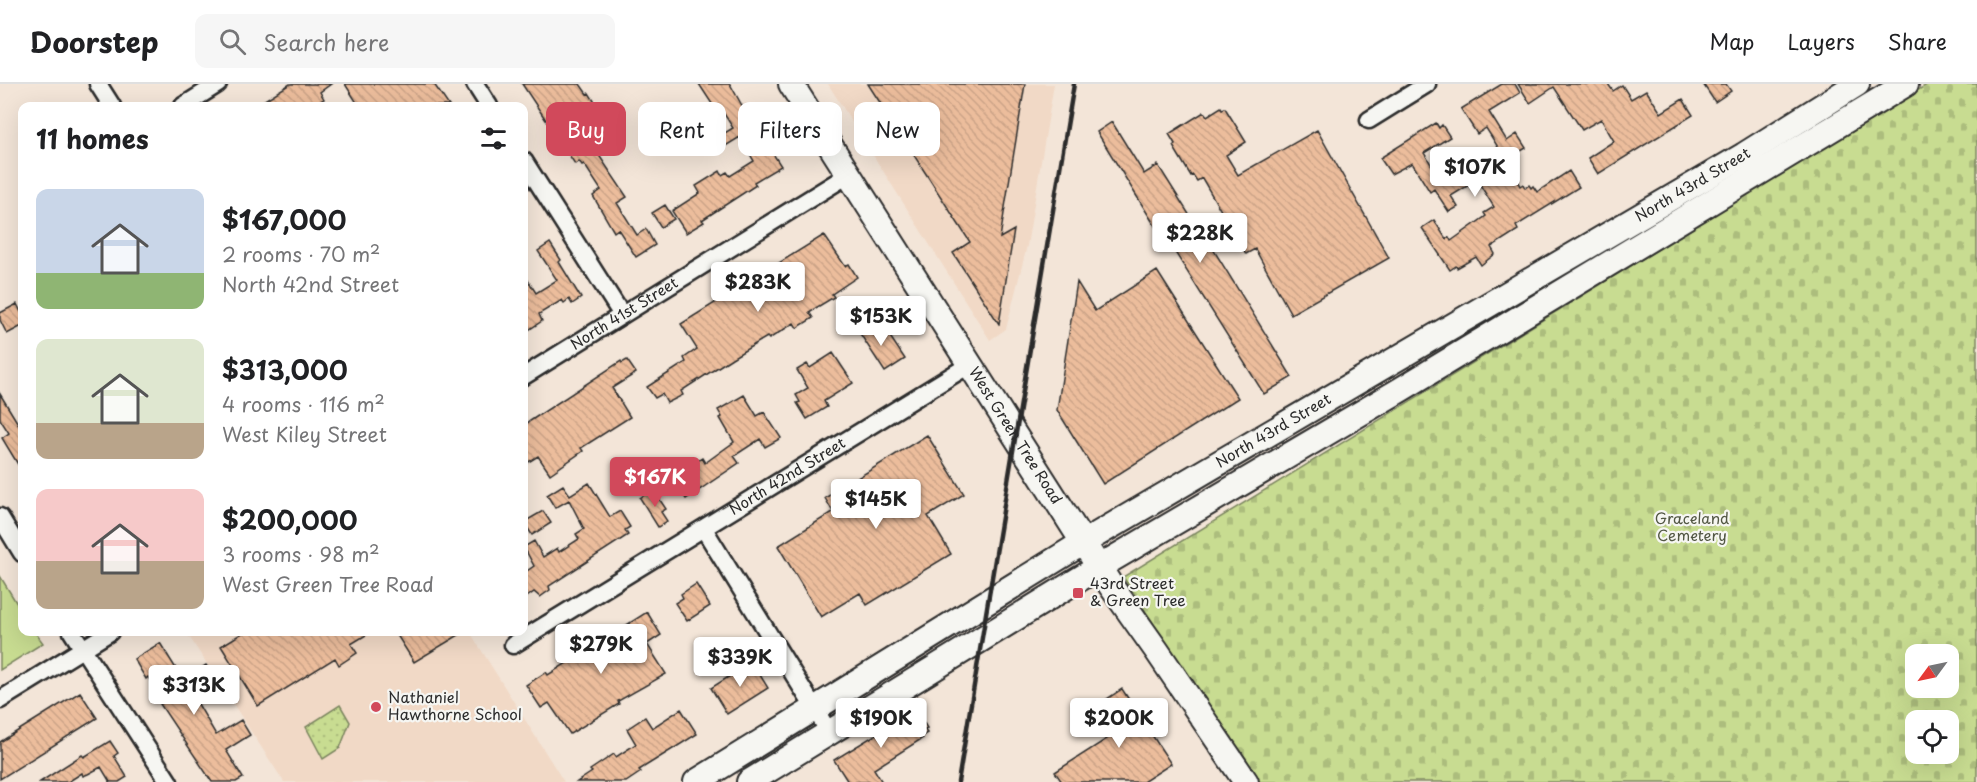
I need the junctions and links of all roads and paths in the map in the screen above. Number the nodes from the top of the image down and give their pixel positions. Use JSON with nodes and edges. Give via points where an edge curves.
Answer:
{"nodes":[{"id":1,"x":98,"y":84,"type":"edge"},
{"id":2,"x":218,"y":84,"type":"edge"},
{"id":3,"x":475,"y":84,"type":"edge"},
{"id":4,"x":791,"y":84,"type":"edge"},
{"id":5,"x":1427,"y":84,"type":"edge"},
{"id":6,"x":1857,"y":84,"type":"edge"},
{"id":7,"x":1906,"y":84,"type":"edge"},
{"id":8,"x":109,"y":102,"type":"edge"},
{"id":9,"x":189,"y":102,"type":"edge"},
{"id":10,"x":486,"y":102,"type":"edge"},
{"id":11,"x":1369,"y":120,"type":"dead end"},
{"id":12,"x":528,"y":166,"type":"edge"},
{"id":13,"x":848,"y":175,"type":"junction"},
{"id":14,"x":622,"y":315,"type":"junction"},
{"id":15,"x":969,"y":365,"type":"junction"},
{"id":16,"x":528,"y":374,"type":"edge"},
{"id":17,"x":0,"y":517,"type":"edge"},
{"id":18,"x":704,"y":529,"type":"junction"},
{"id":19,"x":1084,"y":542,"type":"junction"},
{"id":20,"x":18,"y":546,"type":"edge"},
{"id":21,"x":1099,"y":567,"type":"junction"},
{"id":22,"x":75,"y":636,"type":"edge"},
{"id":23,"x":103,"y":636,"type":"edge"},
{"id":24,"x":528,"y":636,"type":"edge"},
{"id":25,"x":528,"y":636,"type":"edge"},
{"id":26,"x":513,"y":645,"type":"dead end"},
{"id":27,"x":83,"y":648,"type":"junction"},
{"id":28,"x":0,"y":700,"type":"edge"},
{"id":29,"x":814,"y":709,"type":"junction"},
{"id":30,"x":829,"y":732,"type":"junction"},
{"id":31,"x":169,"y":782,"type":"edge"},
{"id":32,"x":696,"y":782,"type":"edge"},
{"id":33,"x":749,"y":782,"type":"edge"},
{"id":34,"x":1246,"y":782,"type":"edge"}],
"edges":[{"from":1,"to":8,"type":"street"},
{"from":2,"to":9,"type":"street"},
{"from":3,"to":10,"type":"street"},
{"from":4,"to":13,"type":"main road","name":"West Green Tree Road"},
{"from":5,"to":11,"type":"street"},
{"from":6,"to":19,"type":"main road","name":"North 43rd Street","via":[[1744,155]]},
{"from":7,"to":21,"type":"main road","name":"North 43rd Street"},
{"from":12,"to":14,"type":"street"},
{"from":13,"to":14,"type":"street","name":"North 41st Street"},
{"from":13,"to":15,"type":"main road","name":"West Green Tree Road"},
{"from":14,"to":16,"type":"street","name":"North 41st Street"},
{"from":15,"to":18,"type":"street","name":"North 42nd Street"},
{"from":15,"to":19,"type":"main road","name":"West Green Tree Road"},
{"from":17,"to":20,"type":"street"},
{"from":18,"to":24,"type":"street","name":"North 42nd Street"},
{"from":18,"to":29,"type":"street"},
{"from":19,"to":21,"type":"main road","name":"West Green Tree Road"},
{"from":19,"to":29,"type":"main road","name":"North 43rd Street"},
{"from":21,"to":30,"type":"main road","name":"North 43rd Street"},
{"from":21,"to":34,"type":"main road","name":"West Green Tree Road"},
{"from":22,"to":27,"type":"street"},
{"from":23,"to":27,"type":"street"},
{"from":25,"to":26,"type":"street","name":"North 42nd Street"},
{"from":27,"to":28,"type":"street"},
{"from":27,"to":31,"type":"street"},
{"from":29,"to":30,"type":"street"},
{"from":29,"to":32,"type":"main road","name":"North 43rd Street"},
{"from":30,"to":33,"type":"main road","name":"North 43rd Street"}]}
